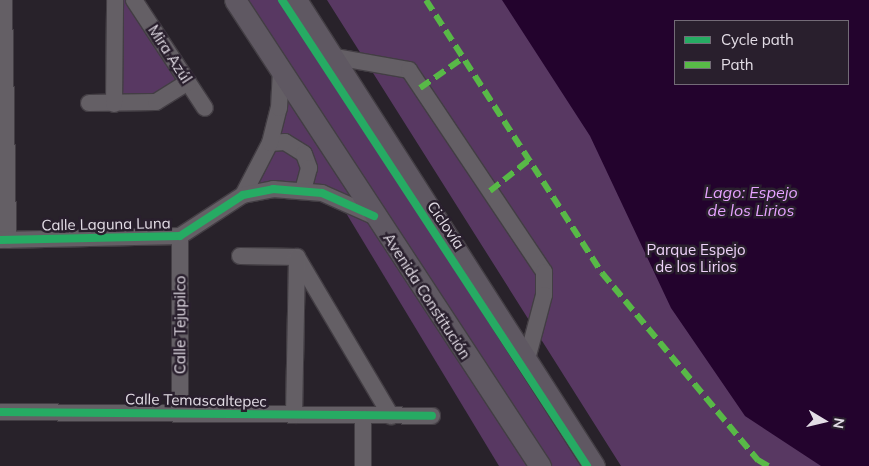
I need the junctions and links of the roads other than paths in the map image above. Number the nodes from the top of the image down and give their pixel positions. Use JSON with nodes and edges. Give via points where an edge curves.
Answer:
{"nodes":[{"id":1,"x":4,"y":0,"type":"edge"},
{"id":2,"x":115,"y":0,"type":"edge"},
{"id":3,"x":134,"y":0,"type":"edge"},
{"id":4,"x":235,"y":0,"type":"edge"},
{"id":5,"x":296,"y":0,"type":"edge"},
{"id":6,"x":330,"y":56,"type":"junction"},
{"id":7,"x":281,"y":72,"type":"junction"},
{"id":8,"x":3,"y":80,"type":"edge"},
{"id":9,"x":188,"y":82,"type":"junction"},
{"id":10,"x":89,"y":103,"type":"dead end"},
{"id":11,"x":114,"y":104,"type":"junction"},
{"id":12,"x":205,"y":108,"type":"dead end"},
{"id":13,"x":270,"y":144,"type":"junction"},
{"id":14,"x":303,"y":190,"type":"junction"},
{"id":15,"x":243,"y":194,"type":"junction"},
{"id":16,"x":374,"y":216,"type":"junction"},
{"id":17,"x":180,"y":236,"type":"junction"},
{"id":18,"x":4,"y":240,"type":"edge"},
{"id":19,"x":240,"y":256,"type":"dead end"},
{"id":20,"x":297,"y":256,"type":"junction"},
{"id":21,"x":526,"y":363,"type":"junction"},
{"id":22,"x":0,"y":412,"type":"edge"},
{"id":23,"x":180,"y":414,"type":"junction"},
{"id":24,"x":294,"y":415,"type":"junction"},
{"id":25,"x":391,"y":416,"type":"junction"},
{"id":26,"x":432,"y":416,"type":"dead end"},
{"id":27,"x":363,"y":417,"type":"junction"},
{"id":28,"x":363,"y":466,"type":"edge"},
{"id":29,"x":540,"y":466,"type":"edge"},
{"id":30,"x":594,"y":466,"type":"edge"}],
"edges":[{"from":1,"to":8,"type":"street"},
{"from":2,"to":11,"type":"street"},
{"from":3,"to":9,"type":"street","name":"Mira Azúl"},
{"from":4,"to":7,"type":"main road","name":"Avenida Constitución"},
{"from":5,"to":6,"type":"main road"},
{"from":6,"to":21,"type":"main road"},
{"from":6,"to":21,"type":"street","via":[[409,70],[544,272],[544,295]]},
{"from":7,"to":13,"type":"street","name":"Calle Laguna Luna","via":[[279,108]]},
{"from":7,"to":16,"type":"main road","name":"Avenida Constitución"},
{"from":8,"to":18,"type":"street"},
{"from":9,"to":11,"type":"street","via":[[156,102]]},
{"from":9,"to":12,"type":"street","name":"Mira Azúl"},
{"from":10,"to":11,"type":"street"},
{"from":13,"to":14,"type":"street","via":[[285,142],[304,154],[309,168]]},
{"from":13,"to":15,"type":"street","name":"Calle Laguna Luna"},
{"from":14,"to":15,"type":"street","name":"Calle Laguna Luna"},
{"from":14,"to":16,"type":"street","name":"Calle Laguna Luna","via":[[340,199]]},
{"from":15,"to":17,"type":"street","name":"Calle Laguna Luna"},
{"from":16,"to":29,"type":"main road","name":"Avenida Constitución"},
{"from":17,"to":18,"type":"street","name":"Calle Laguna Luna"},
{"from":17,"to":23,"type":"street","name":"Calle Tejupilco"},
{"from":19,"to":20,"type":"street"},
{"from":20,"to":24,"type":"street"},
{"from":20,"to":25,"type":"street"},
{"from":21,"to":30,"type":"main road"},
{"from":22,"to":23,"type":"street","name":"Calle Temascaltepec"},
{"from":23,"to":24,"type":"street","name":"Calle Temascaltepec"},
{"from":24,"to":27,"type":"street","name":"Calle Temascaltepec"},
{"from":25,"to":26,"type":"street","name":"Calle Temascaltepec"},
{"from":25,"to":27,"type":"street","name":"Calle Temascaltepec"},
{"from":27,"to":28,"type":"street"}]}
